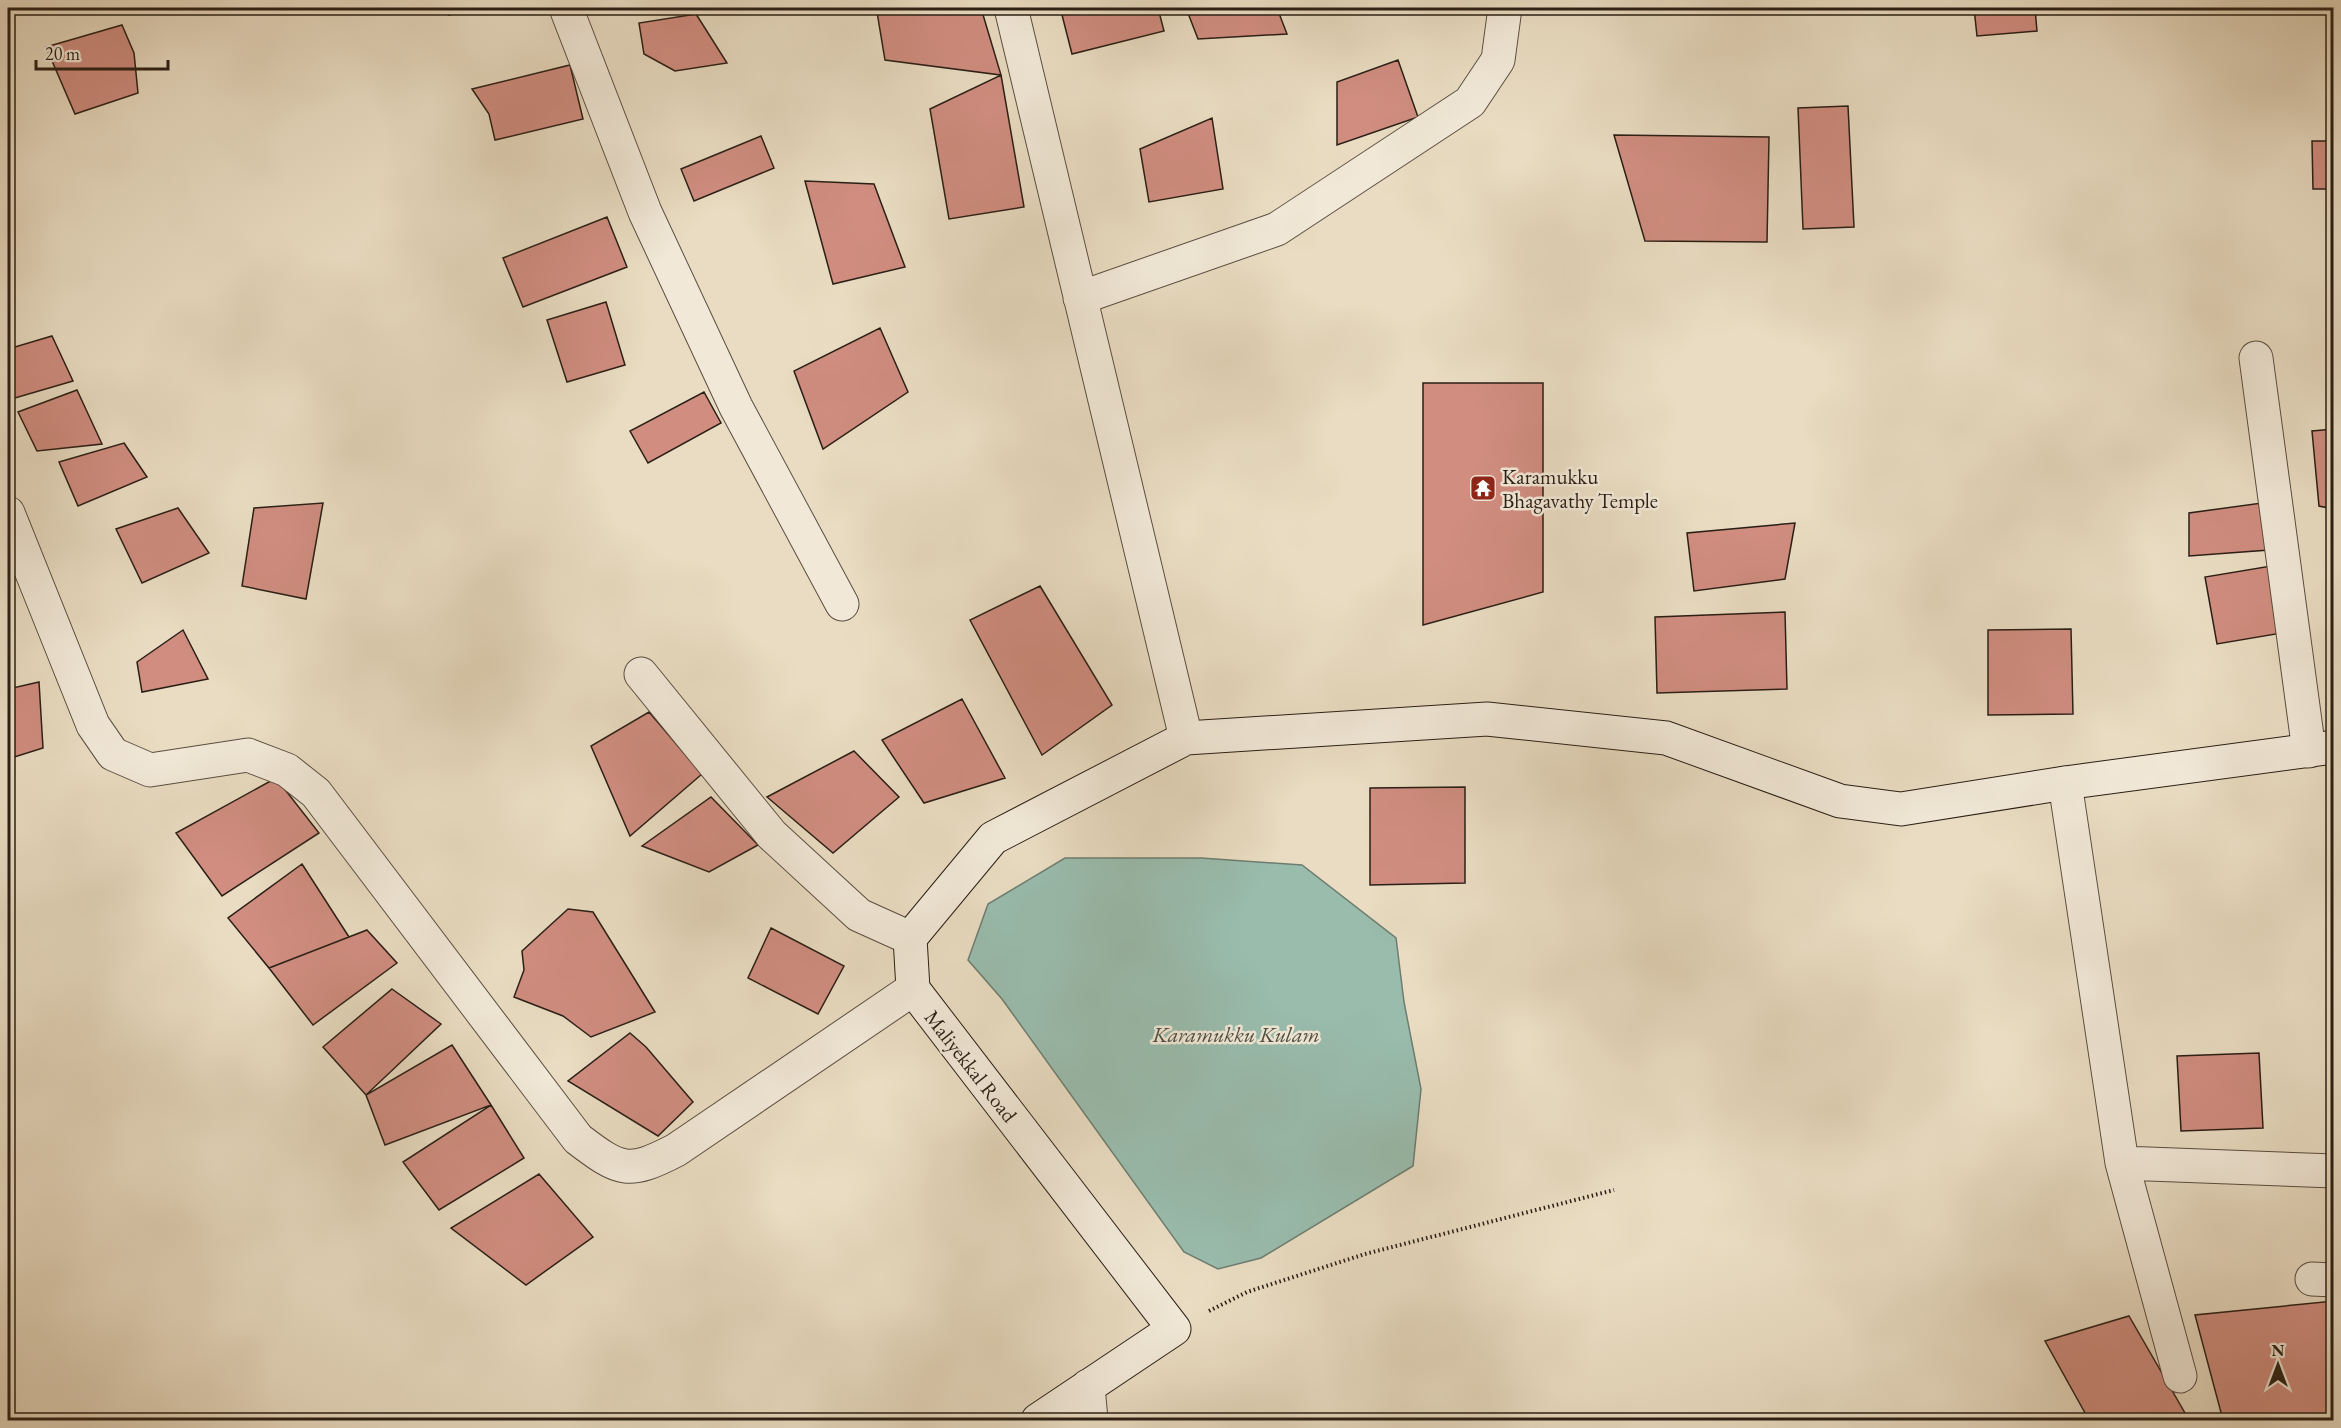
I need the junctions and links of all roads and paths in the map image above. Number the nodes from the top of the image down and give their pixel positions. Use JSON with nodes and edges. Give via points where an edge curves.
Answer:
{"nodes":[{"id":1,"x":566,"y":8,"type":"edge"},
{"id":2,"x":1011,"y":8,"type":"edge"},
{"id":3,"x":1505,"y":8,"type":"edge"},
{"id":4,"x":1080,"y":298,"type":"junction"},
{"id":5,"x":2256,"y":358,"type":"dead end"},
{"id":6,"x":8,"y":513,"type":"edge"},
{"id":7,"x":842,"y":604,"type":"dead end"},
{"id":8,"x":641,"y":674,"type":"dead end"},
{"id":9,"x":1186,"y":738,"type":"junction"},
{"id":10,"x":2321,"y":749,"type":"edge"},
{"id":11,"x":2065,"y":783,"type":"junction"},
{"id":12,"x":910,"y":938,"type":"junction"},
{"id":13,"x":913,"y":990,"type":"junction"},
{"id":14,"x":2122,"y":1164,"type":"junction"},
{"id":15,"x":2334,"y":1171,"type":"edge"},
{"id":16,"x":1614,"y":1190,"type":"dead end"},
{"id":17,"x":1173,"y":1329,"type":"junction"},
{"id":18,"x":2180,"y":1376,"type":"dead end"},
{"id":19,"x":1089,"y":1386,"type":"junction"},
{"id":20,"x":1038,"y":1420,"type":"edge"},
{"id":21,"x":1090,"y":1420,"type":"edge"}],
"edges":[{"from":1,"to":7,"type":"street","via":[[645,212],[736,407]]},
{"from":2,"to":4,"type":"street"},
{"from":3,"to":4,"type":"street","via":[[1498,60],[1470,102],[1277,229]]},
{"from":4,"to":9,"type":"street"},
{"from":5,"to":10,"type":"street"},
{"from":6,"to":13,"type":"street","via":[[93,725],[113,754],[150,770],[248,755],[287,770],[316,793],[578,1139],[603,1158],[624,1167],[645,1166],[676,1150]]},
{"from":8,"to":12,"type":"street","via":[[772,835],[859,915]]},
{"from":9,"to":11,"type":"street","via":[[1487,719],[1666,738],[1840,801],[1900,809]]},
{"from":9,"to":12,"type":"street","via":[[993,838]]},
{"from":10,"to":11,"type":"street"},
{"from":11,"to":14,"type":"street"},
{"from":12,"to":13,"type":"street","name":"Maliyekkal Road"},
{"from":13,"to":17,"type":"street","name":"Maliyekkal Road"},
{"from":14,"to":15,"type":"street"},
{"from":14,"to":18,"type":"street"},
{"from":16,"to":17,"type":"path","via":[[1365,1254],[1247,1292]]},
{"from":17,"to":19,"type":"street"},
{"from":19,"to":20,"type":"street"},
{"from":19,"to":21,"type":"street"}]}
